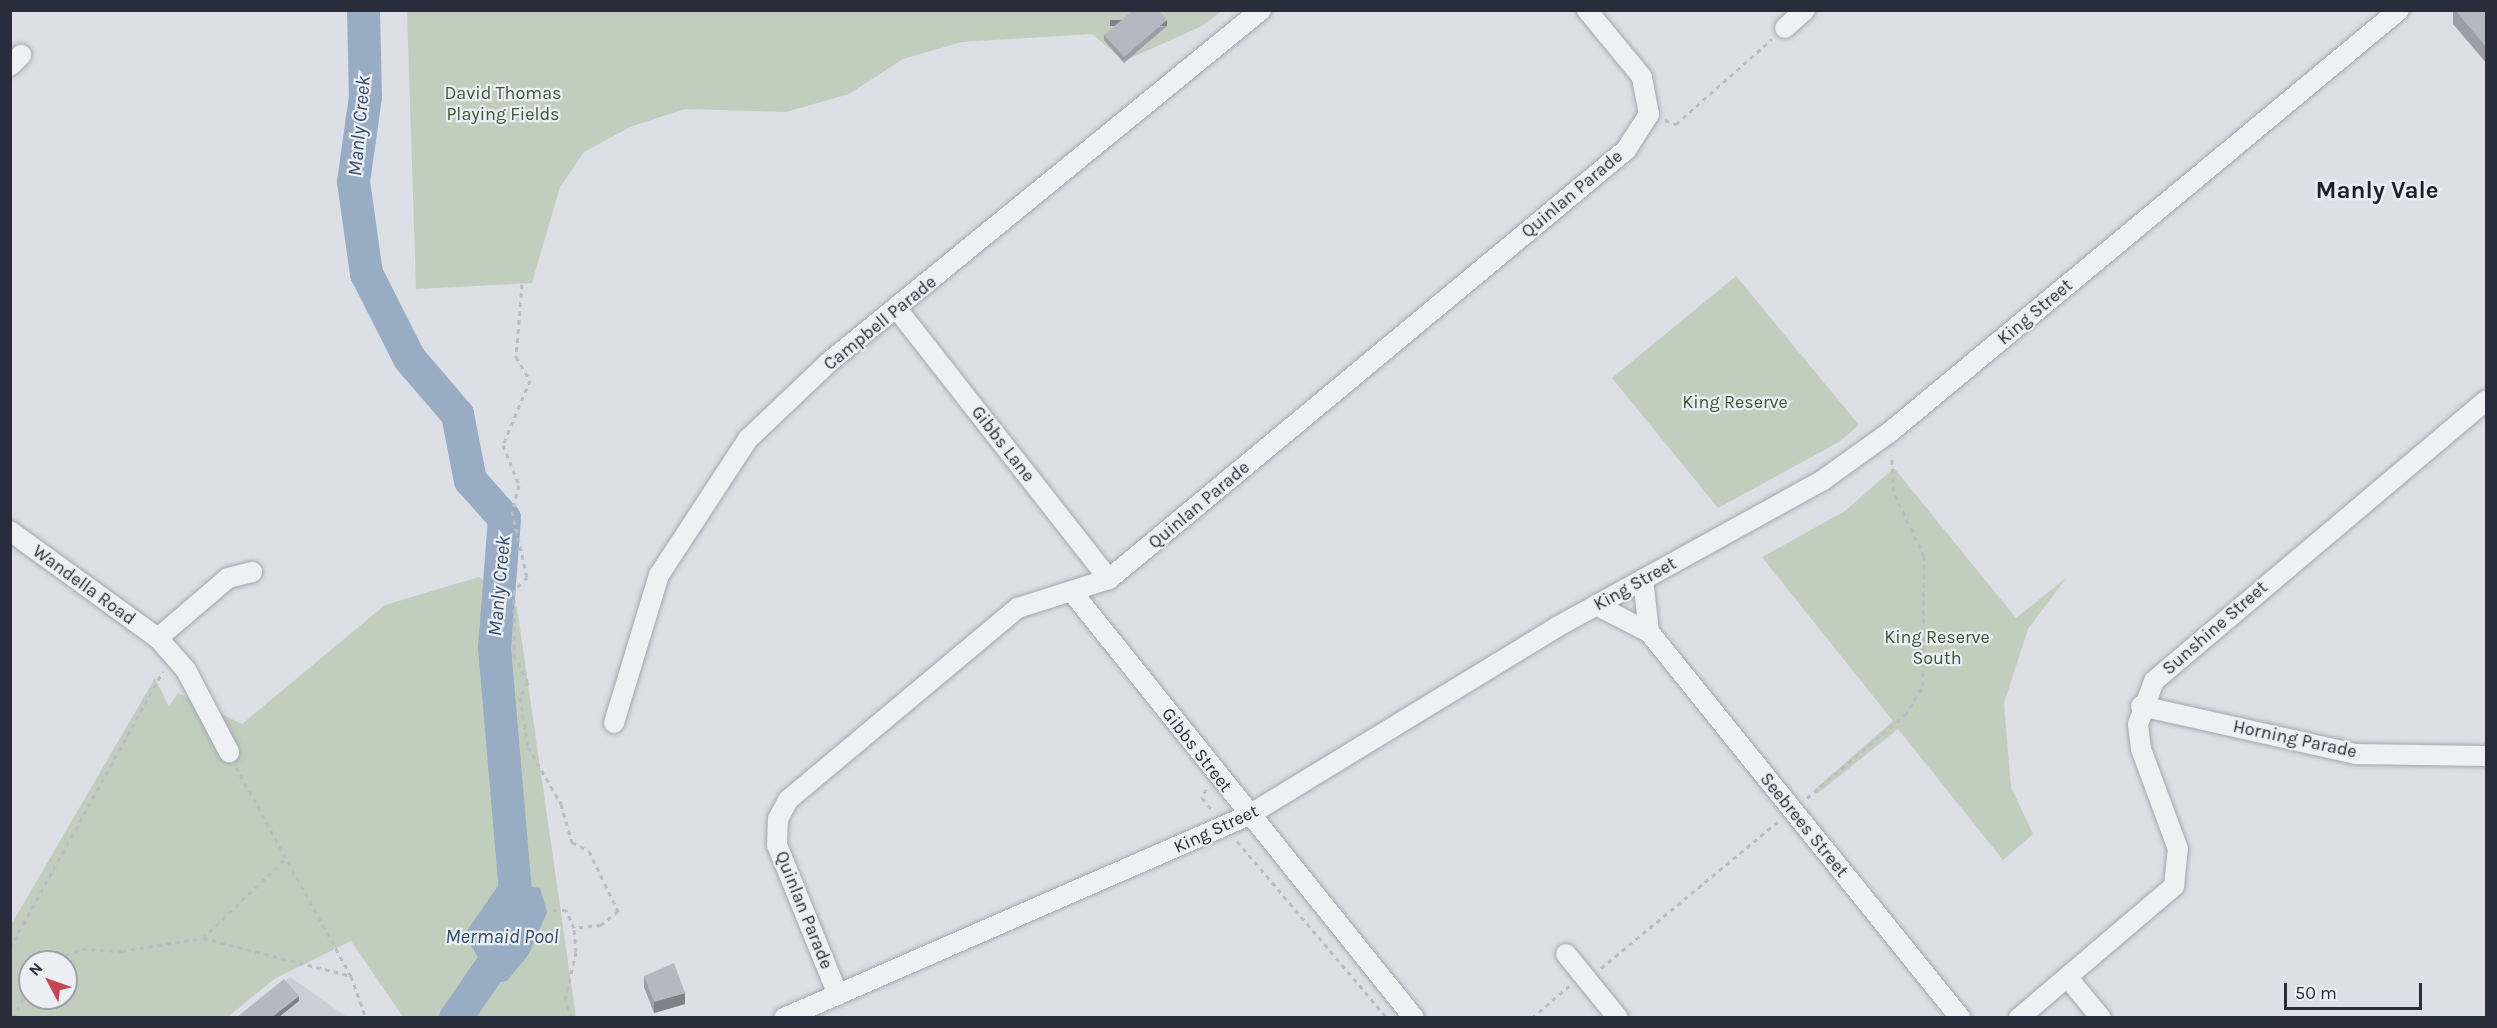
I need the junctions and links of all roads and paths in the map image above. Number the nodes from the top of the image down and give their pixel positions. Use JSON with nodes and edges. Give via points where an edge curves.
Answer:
{"nodes":[{"id":1,"x":1261,"y":10,"type":"edge"},
{"id":2,"x":1587,"y":10,"type":"edge"},
{"id":3,"x":1805,"y":10,"type":"edge"},
{"id":4,"x":2399,"y":10,"type":"edge"},
{"id":5,"x":1785,"y":28,"type":"joint"},
{"id":6,"x":1649,"y":114,"type":"junction"},
{"id":7,"x":522,"y":284,"type":"dead end"},
{"id":8,"x":897,"y":309,"type":"junction"},
{"id":9,"x":2487,"y":400,"type":"edge"},
{"id":10,"x":1892,"y":453,"type":"dead end"},
{"id":11,"x":10,"y":531,"type":"edge"},
{"id":12,"x":252,"y":572,"type":"dead end"},
{"id":13,"x":1109,"y":579,"type":"junction"},
{"id":14,"x":1643,"y":579,"type":"junction"},
{"id":15,"x":1074,"y":593,"type":"junction"},
{"id":16,"x":1596,"y":605,"type":"junction"},
{"id":17,"x":1648,"y":632,"type":"junction"},
{"id":18,"x":158,"y":638,"type":"junction"},
{"id":19,"x":172,"y":654,"type":"junction"},
{"id":20,"x":2141,"y":706,"type":"junction"},
{"id":21,"x":614,"y":723,"type":"dead end"},
{"id":22,"x":229,"y":752,"type":"joint"},
{"id":23,"x":2487,"y":756,"type":"edge"},
{"id":24,"x":1219,"y":778,"type":"junction"},
{"id":25,"x":1792,"y":810,"type":"junction"},
{"id":26,"x":1249,"y":815,"type":"junction"},
{"id":27,"x":1226,"y":827,"type":"junction"},
{"id":28,"x":286,"y":858,"type":"junction"},
{"id":29,"x":552,"y":910,"type":"dead end"},
{"id":30,"x":574,"y":928,"type":"junction"},
{"id":31,"x":203,"y":938,"type":"junction"},
{"id":32,"x":10,"y":948,"type":"edge"},
{"id":33,"x":78,"y":951,"type":"edge"},
{"id":34,"x":1566,"y":954,"type":"dead end"},
{"id":35,"x":351,"y":976,"type":"junction"},
{"id":36,"x":1585,"y":977,"type":"junction"},
{"id":37,"x":2068,"y":978,"type":"junction"},
{"id":38,"x":838,"y":995,"type":"junction"},
{"id":39,"x":366,"y":1017,"type":"edge"},
{"id":40,"x":572,"y":1017,"type":"edge"},
{"id":41,"x":784,"y":1017,"type":"edge"},
{"id":42,"x":1386,"y":1017,"type":"edge"},
{"id":43,"x":1414,"y":1017,"type":"edge"},
{"id":44,"x":1532,"y":1017,"type":"edge"},
{"id":45,"x":1618,"y":1017,"type":"edge"},
{"id":46,"x":1961,"y":1017,"type":"edge"},
{"id":47,"x":2019,"y":1017,"type":"edge"},
{"id":48,"x":2101,"y":1017,"type":"edge"}],
"edges":[{"from":1,"to":8,"type":"street","name":"Campbell Parade"},
{"from":2,"to":6,"type":"street","via":[[1642,77]]},
{"from":3,"to":5,"type":"street"},
{"from":4,"to":14,"type":"street","name":"King Street","via":[[1858,457]]},
{"from":5,"to":6,"type":"path","via":[[1676,124]]},
{"from":6,"to":13,"type":"street","name":"Quinlan Parade","via":[[1626,150]]},
{"from":7,"to":30,"type":"path","via":[[516,357],[530,380],[503,445],[519,485],[512,511],[527,577],[514,591],[514,655],[528,682],[520,697],[528,747],[561,804],[572,842],[589,851],[618,911],[601,925]]},
{"from":8,"to":13,"type":"street","name":"Gibbs Lane"},
{"from":8,"to":21,"type":"street","name":"Campbell Parade","via":[[748,439],[700,507],[659,576]]},
{"from":9,"to":20,"type":"street","name":"Sunshine Street","via":[[2171,663]]},
{"from":10,"to":25,"type":"path","via":[[1893,491],[1924,555],[1923,686],[1905,715]]},
{"from":11,"to":18,"type":"street","name":"Wandella Road"},
{"from":12,"to":18,"type":"street","via":[[228,578]]},
{"from":13,"to":15,"type":"street","name":"Quinlan Parade"},
{"from":14,"to":16,"type":"street","name":"King Street"},
{"from":14,"to":17,"type":"street"},
{"from":15,"to":24,"type":"street","name":"Gibbs Street"},
{"from":15,"to":38,"type":"street","name":"Quinlan Parade","via":[[1018,608],[782,809],[777,845]]},
{"from":16,"to":17,"type":"street","name":"Seebrees Street"},
{"from":16,"to":26,"type":"street","name":"King Street"},
{"from":17,"to":25,"type":"street","name":"Seebrees Street"},
{"from":18,"to":19,"type":"street","name":"Wandella Road"},
{"from":19,"to":22,"type":"street","name":"Wandella Road","via":[[186,670]]},
{"from":19,"to":32,"type":"path","via":[[115,767]]},
{"from":20,"to":23,"type":"street","name":"Horning Parade","via":[[2355,754]]},
{"from":20,"to":37,"type":"street","via":[[2141,748],[2178,849],[2178,871],[2163,900]]},
{"from":22,"to":28,"type":"path"},
{"from":24,"to":26,"type":"street","name":"Gibbs Street"},
{"from":24,"to":27,"type":"path","via":[[1202,798]]},
{"from":25,"to":36,"type":"path"},
{"from":25,"to":46,"type":"street","name":"Seebrees Street"},
{"from":26,"to":27,"type":"street","name":"King Street"},
{"from":26,"to":43,"type":"street","name":"Gibbs Street"},
{"from":27,"to":38,"type":"street","name":"King Street"},
{"from":27,"to":42,"type":"path"},
{"from":28,"to":31,"type":"path"},
{"from":28,"to":35,"type":"path"},
{"from":29,"to":30,"type":"path","via":[[566,910]]},
{"from":30,"to":40,"type":"path","via":[[576,952],[565,1000]]},
{"from":31,"to":33,"type":"path","via":[[122,951]]},
{"from":31,"to":35,"type":"path"},
{"from":34,"to":36,"type":"street"},
{"from":35,"to":39,"type":"path"},
{"from":36,"to":44,"type":"path"},
{"from":36,"to":45,"type":"street"},
{"from":37,"to":47,"type":"street"},
{"from":37,"to":48,"type":"street"},
{"from":38,"to":41,"type":"street","name":"King Street"}]}
